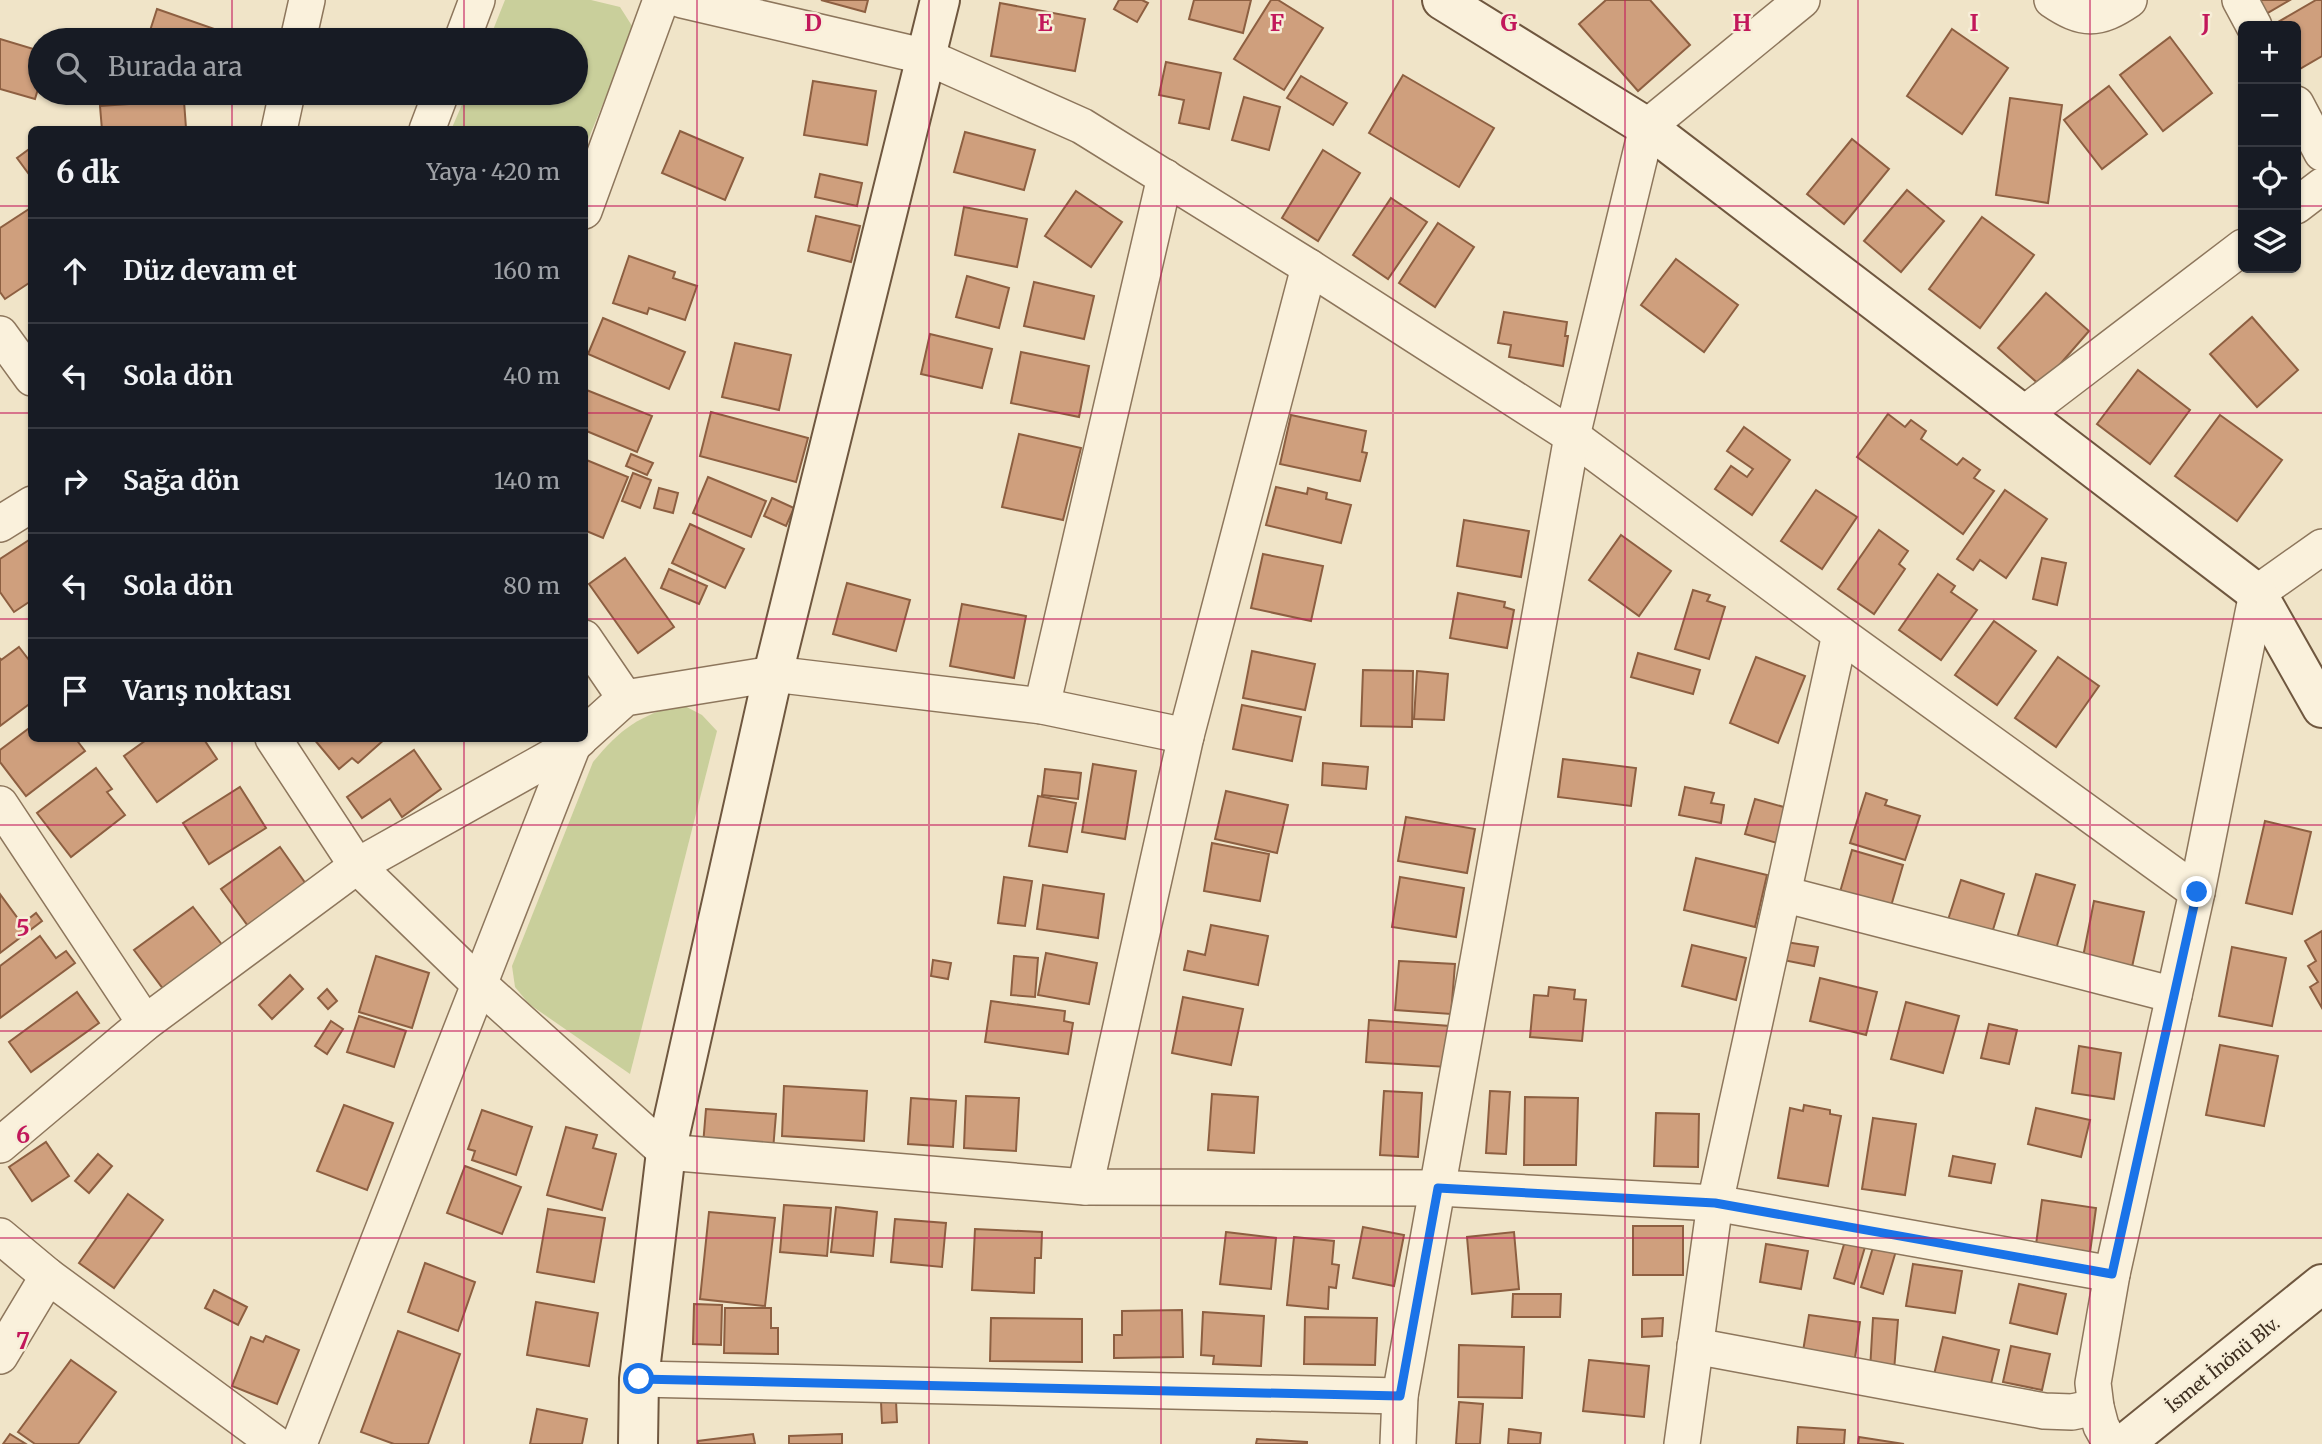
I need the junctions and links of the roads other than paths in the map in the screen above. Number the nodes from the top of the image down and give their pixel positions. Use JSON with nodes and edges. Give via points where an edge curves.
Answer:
{"nodes":[{"id":1,"x":307,"y":0,"type":"edge"},
{"id":2,"x":477,"y":0,"type":"edge"},
{"id":3,"x":661,"y":0,"type":"edge"},
{"id":4,"x":682,"y":0,"type":"edge"},
{"id":5,"x":940,"y":0,"type":"edge"},
{"id":6,"x":1442,"y":0,"type":"edge"},
{"id":7,"x":1802,"y":0,"type":"edge"},
{"id":8,"x":2052,"y":0,"type":"edge"},
{"id":9,"x":2129,"y":0,"type":"edge"},
{"id":10,"x":2239,"y":0,"type":"edge"},
{"id":11,"x":2251,"y":21,"type":"edge"},
{"id":12,"x":301,"y":28,"type":"edge"},
{"id":13,"x":466,"y":28,"type":"edge"},
{"id":14,"x":926,"y":57,"type":"junction"},
{"id":15,"x":284,"y":105,"type":"edge"},
{"id":16,"x":436,"y":105,"type":"edge"},
{"id":17,"x":2301,"y":113,"type":"edge"},
{"id":18,"x":280,"y":126,"type":"edge"},
{"id":19,"x":429,"y":126,"type":"edge"},
{"id":20,"x":1647,"y":127,"type":"junction"},
{"id":21,"x":2322,"y":153,"type":"edge"},
{"id":22,"x":1165,"y":177,"type":"junction"},
{"id":23,"x":2322,"y":186,"type":"edge"},
{"id":24,"x":588,"y":200,"type":"edge"},
{"id":25,"x":2301,"y":202,"type":"edge"},
{"id":26,"x":2238,"y":251,"type":"edge"},
{"id":27,"x":1309,"y":267,"type":"junction"},
{"id":28,"x":0,"y":334,"type":"edge"},
{"id":29,"x":28,"y":372,"type":"edge"},
{"id":30,"x":2024,"y":415,"type":"junction"},
{"id":31,"x":1572,"y":436,"type":"junction"},
{"id":32,"x":28,"y":506,"type":"edge"},
{"id":33,"x":0,"y":524,"type":"edge"},
{"id":34,"x":2322,"y":547,"type":"edge"},
{"id":35,"x":2257,"y":593,"type":"junction"},
{"id":36,"x":1840,"y":634,"type":"junction"},
{"id":37,"x":588,"y":644,"type":"edge"},
{"id":38,"x":773,"y":674,"type":"junction"},
{"id":39,"x":625,"y":698,"type":"junction"},
{"id":40,"x":1042,"y":706,"type":"junction"},
{"id":41,"x":2322,"y":708,"type":"edge"},
{"id":42,"x":588,"y":732,"type":"edge"},
{"id":43,"x":1186,"y":736,"type":"junction"},
{"id":44,"x":276,"y":742,"type":"edge"},
{"id":45,"x":575,"y":742,"type":"edge"},
{"id":46,"x":578,"y":742,"type":"edge"},
{"id":47,"x":0,"y":804,"type":"edge"},
{"id":48,"x":357,"y":866,"type":"junction"},
{"id":49,"x":2197,"y":892,"type":"junction"},
{"id":50,"x":1783,"y":894,"type":"junction"},
{"id":51,"x":480,"y":985,"type":"junction"},
{"id":52,"x":2174,"y":995,"type":"junction"},
{"id":53,"x":145,"y":1023,"type":"junction"},
{"id":54,"x":0,"y":1145,"type":"edge"},
{"id":55,"x":666,"y":1152,"type":"junction"},
{"id":56,"x":1085,"y":1187,"type":"junction"},
{"id":57,"x":1438,"y":1188,"type":"junction"},
{"id":58,"x":1715,"y":1203,"type":"junction"},
{"id":59,"x":0,"y":1236,"type":"edge"},
{"id":60,"x":2112,"y":1274,"type":"junction"},
{"id":61,"x":48,"y":1276,"type":"junction"},
{"id":62,"x":2322,"y":1284,"type":"edge"},
{"id":63,"x":1695,"y":1346,"type":"junction"},
{"id":64,"x":0,"y":1356,"type":"edge"},
{"id":65,"x":639,"y":1379,"type":"junction"},
{"id":66,"x":1400,"y":1396,"type":"junction"},
{"id":67,"x":2096,"y":1407,"type":"junction"},
{"id":68,"x":2143,"y":1438,"type":"edge"},
{"id":69,"x":276,"y":1444,"type":"edge"},
{"id":70,"x":299,"y":1444,"type":"edge"},
{"id":71,"x":638,"y":1444,"type":"edge"},
{"id":72,"x":1398,"y":1444,"type":"edge"},
{"id":73,"x":1682,"y":1444,"type":"edge"},
{"id":74,"x":2111,"y":1444,"type":"edge"}],
"edges":[{"from":1,"to":12,"type":"street"},
{"from":2,"to":13,"type":"street"},
{"from":3,"to":24,"type":"street"},
{"from":4,"to":14,"type":"street"},
{"from":5,"to":14,"type":"street"},
{"from":6,"to":20,"type":"street"},
{"from":7,"to":20,"type":"street"},
{"from":8,"to":9,"type":"street","via":[[2091,17]]},
{"from":10,"to":11,"type":"street"},
{"from":14,"to":22,"type":"street","via":[[1082,126]]},
{"from":14,"to":38,"type":"street"},
{"from":15,"to":18,"type":"street"},
{"from":16,"to":19,"type":"street"},
{"from":17,"to":21,"type":"street"},
{"from":20,"to":30,"type":"street"},
{"from":20,"to":31,"type":"street"},
{"from":22,"to":27,"type":"street"},
{"from":22,"to":40,"type":"street"},
{"from":23,"to":25,"type":"street"},
{"from":26,"to":30,"type":"street"},
{"from":27,"to":31,"type":"street"},
{"from":27,"to":43,"type":"street"},
{"from":28,"to":29,"type":"street"},
{"from":30,"to":35,"type":"street"},
{"from":31,"to":36,"type":"street"},
{"from":31,"to":57,"type":"street"},
{"from":32,"to":33,"type":"street"},
{"from":34,"to":35,"type":"street"},
{"from":35,"to":41,"type":"street"},
{"from":35,"to":49,"type":"street"},
{"from":36,"to":49,"type":"street"},
{"from":36,"to":50,"type":"street"},
{"from":37,"to":39,"type":"street"},
{"from":38,"to":39,"type":"street"},
{"from":38,"to":40,"type":"street"},
{"from":38,"to":55,"type":"street"},
{"from":39,"to":42,"type":"street"},
{"from":40,"to":43,"type":"street"},
{"from":43,"to":56,"type":"street"},
{"from":44,"to":48,"type":"street"},
{"from":45,"to":48,"type":"street"},
{"from":46,"to":51,"type":"street"},
{"from":47,"to":53,"type":"street"},
{"from":48,"to":51,"type":"street"},
{"from":48,"to":53,"type":"street"},
{"from":49,"to":52,"type":"street"},
{"from":50,"to":52,"type":"street"},
{"from":50,"to":58,"type":"street"},
{"from":51,"to":55,"type":"street"},
{"from":51,"to":70,"type":"street"},
{"from":52,"to":60,"type":"street"},
{"from":53,"to":54,"type":"street"},
{"from":55,"to":56,"type":"street"},
{"from":55,"to":65,"type":"street"},
{"from":56,"to":57,"type":"street"},
{"from":57,"to":58,"type":"street"},
{"from":57,"to":66,"type":"street"},
{"from":58,"to":60,"type":"street"},
{"from":58,"to":63,"type":"street"},
{"from":59,"to":61,"type":"street"},
{"from":60,"to":67,"type":"street","via":[[2093,1383]]},
{"from":61,"to":64,"type":"street"},
{"from":61,"to":69,"type":"street"},
{"from":62,"to":68,"type":"street","name":"İsmet İnönü Blv."},
{"from":63,"to":67,"type":"street","via":[[2044,1411]]},
{"from":63,"to":73,"type":"street"},
{"from":65,"to":66,"type":"street"},
{"from":65,"to":71,"type":"street"},
{"from":66,"to":72,"type":"street"},
{"from":67,"to":74,"type":"street"}]}
